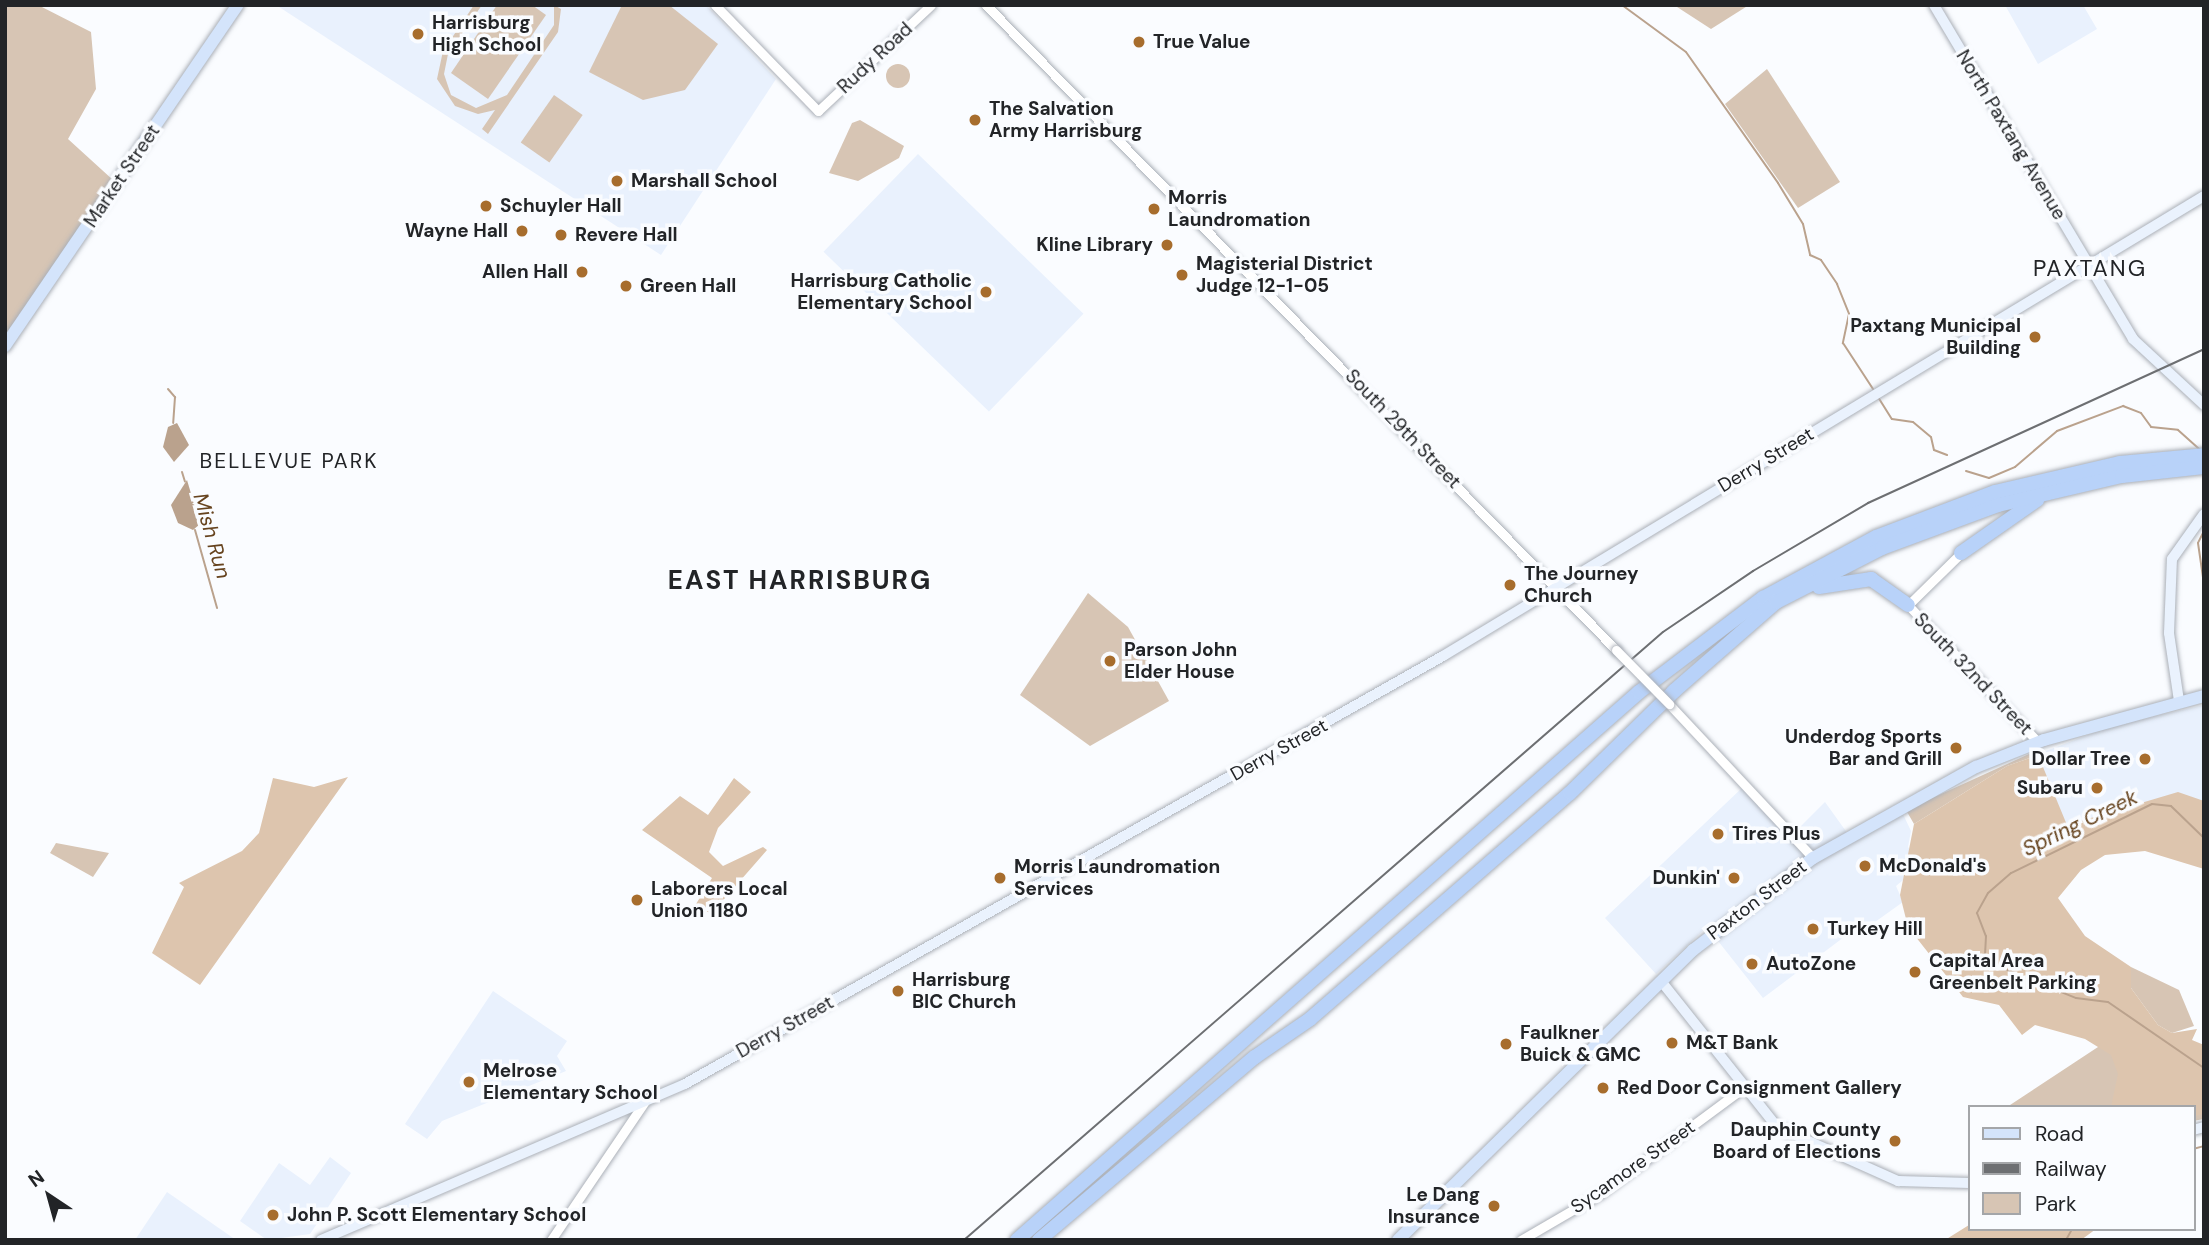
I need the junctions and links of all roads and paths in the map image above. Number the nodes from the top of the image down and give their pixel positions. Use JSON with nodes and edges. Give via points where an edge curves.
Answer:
{"nodes":[{"id":1,"x":238,"y":5,"type":"edge"},
{"id":2,"x":715,"y":5,"type":"edge"},
{"id":3,"x":931,"y":5,"type":"edge"},
{"id":4,"x":986,"y":5,"type":"edge"},
{"id":5,"x":1934,"y":5,"type":"edge"},
{"id":6,"x":2204,"y":196,"type":"edge"},
{"id":7,"x":2088,"y":264,"type":"junction"},
{"id":8,"x":5,"y":346,"type":"edge"},
{"id":9,"x":2204,"y":405,"type":"edge"},
{"id":10,"x":2204,"y":455,"type":"edge"},
{"id":11,"x":2193,"y":464,"type":"edge"},
{"id":12,"x":2084,"y":483,"type":"junction"},
{"id":13,"x":2204,"y":514,"type":"edge"},
{"id":14,"x":1961,"y":553,"type":"joint"},
{"id":15,"x":1557,"y":587,"type":"junction"},
{"id":16,"x":1908,"y":605,"type":"junction"},
{"id":17,"x":1758,"y":617,"type":"junction"},
{"id":18,"x":2204,"y":696,"type":"edge"},
{"id":19,"x":2179,"y":701,"type":"junction"},
{"id":20,"x":2038,"y":742,"type":"junction"},
{"id":21,"x":1813,"y":858,"type":"junction"},
{"id":22,"x":1661,"y":981,"type":"junction"},
{"id":23,"x":1742,"y":1089,"type":"junction"},
{"id":24,"x":645,"y":1101,"type":"junction"},
{"id":25,"x":1968,"y":1183,"type":"edge"},
{"id":26,"x":321,"y":1240,"type":"edge"},
{"id":27,"x":551,"y":1240,"type":"edge"},
{"id":28,"x":1017,"y":1240,"type":"edge"},
{"id":29,"x":1039,"y":1240,"type":"edge"},
{"id":30,"x":1398,"y":1240,"type":"edge"},
{"id":31,"x":1521,"y":1240,"type":"edge"}],
"edges":[{"from":1,"to":8,"type":"main road","name":"Market Street"},
{"from":2,"to":3,"type":"street","name":"Rudy Road","via":[[818,111]]},
{"from":4,"to":15,"type":"street","name":"South 29th Street"},
{"from":5,"to":7,"type":"main road","name":"North Paxtang Avenue"},
{"from":6,"to":7,"type":"main road","name":"Derry Street"},
{"from":7,"to":9,"type":"main road","name":"North Paxtang Avenue","via":[[2138,346]]},
{"from":7,"to":15,"type":"main road","name":"Derry Street"},
{"from":10,"to":11,"type":"highway"},
{"from":11,"to":12,"type":"highway"},
{"from":11,"to":28,"type":"highway","via":[[2120,463],[1995,492],[1876,537],[1763,598],[1597,728]]},
{"from":12,"to":14,"type":"highway","via":[[2020,508]]},
{"from":12,"to":17,"type":"highway","via":[[1998,505],[1882,548]]},
{"from":13,"to":19,"type":"main road","via":[[2172,559],[2169,633]]},
{"from":14,"to":16,"type":"street"},
{"from":15,"to":21,"type":"street","name":"South 29th Street","bridge":true},
{"from":15,"to":24,"type":"main road","name":"Derry Street","via":[[982,918]]},
{"from":16,"to":17,"type":"highway","via":[[1881,582],[1855,577],[1818,587]]},
{"from":16,"to":20,"type":"street","name":"South 32nd Street"},
{"from":17,"to":29,"type":"highway","via":[[1501,854],[1310,1019],[1255,1057]]},
{"from":18,"to":19,"type":"main road","name":"Paxton Street"},
{"from":19,"to":20,"type":"main road","name":"Paxton Street"},
{"from":20,"to":21,"type":"main road","name":"Paxton Street","via":[[1921,794]]},
{"from":21,"to":22,"type":"main road","name":"Paxton Street","via":[[1726,920]]},
{"from":22,"to":23,"type":"main road"},
{"from":22,"to":30,"type":"main road","name":"Paxton Street"},
{"from":23,"to":25,"type":"main road","via":[[1787,1134],[1898,1181]]},
{"from":23,"to":31,"type":"street","name":"Sycamore Street","via":[[1600,1194]]},
{"from":24,"to":26,"type":"main road","name":"Derry Street"},
{"from":24,"to":27,"type":"street"}]}
